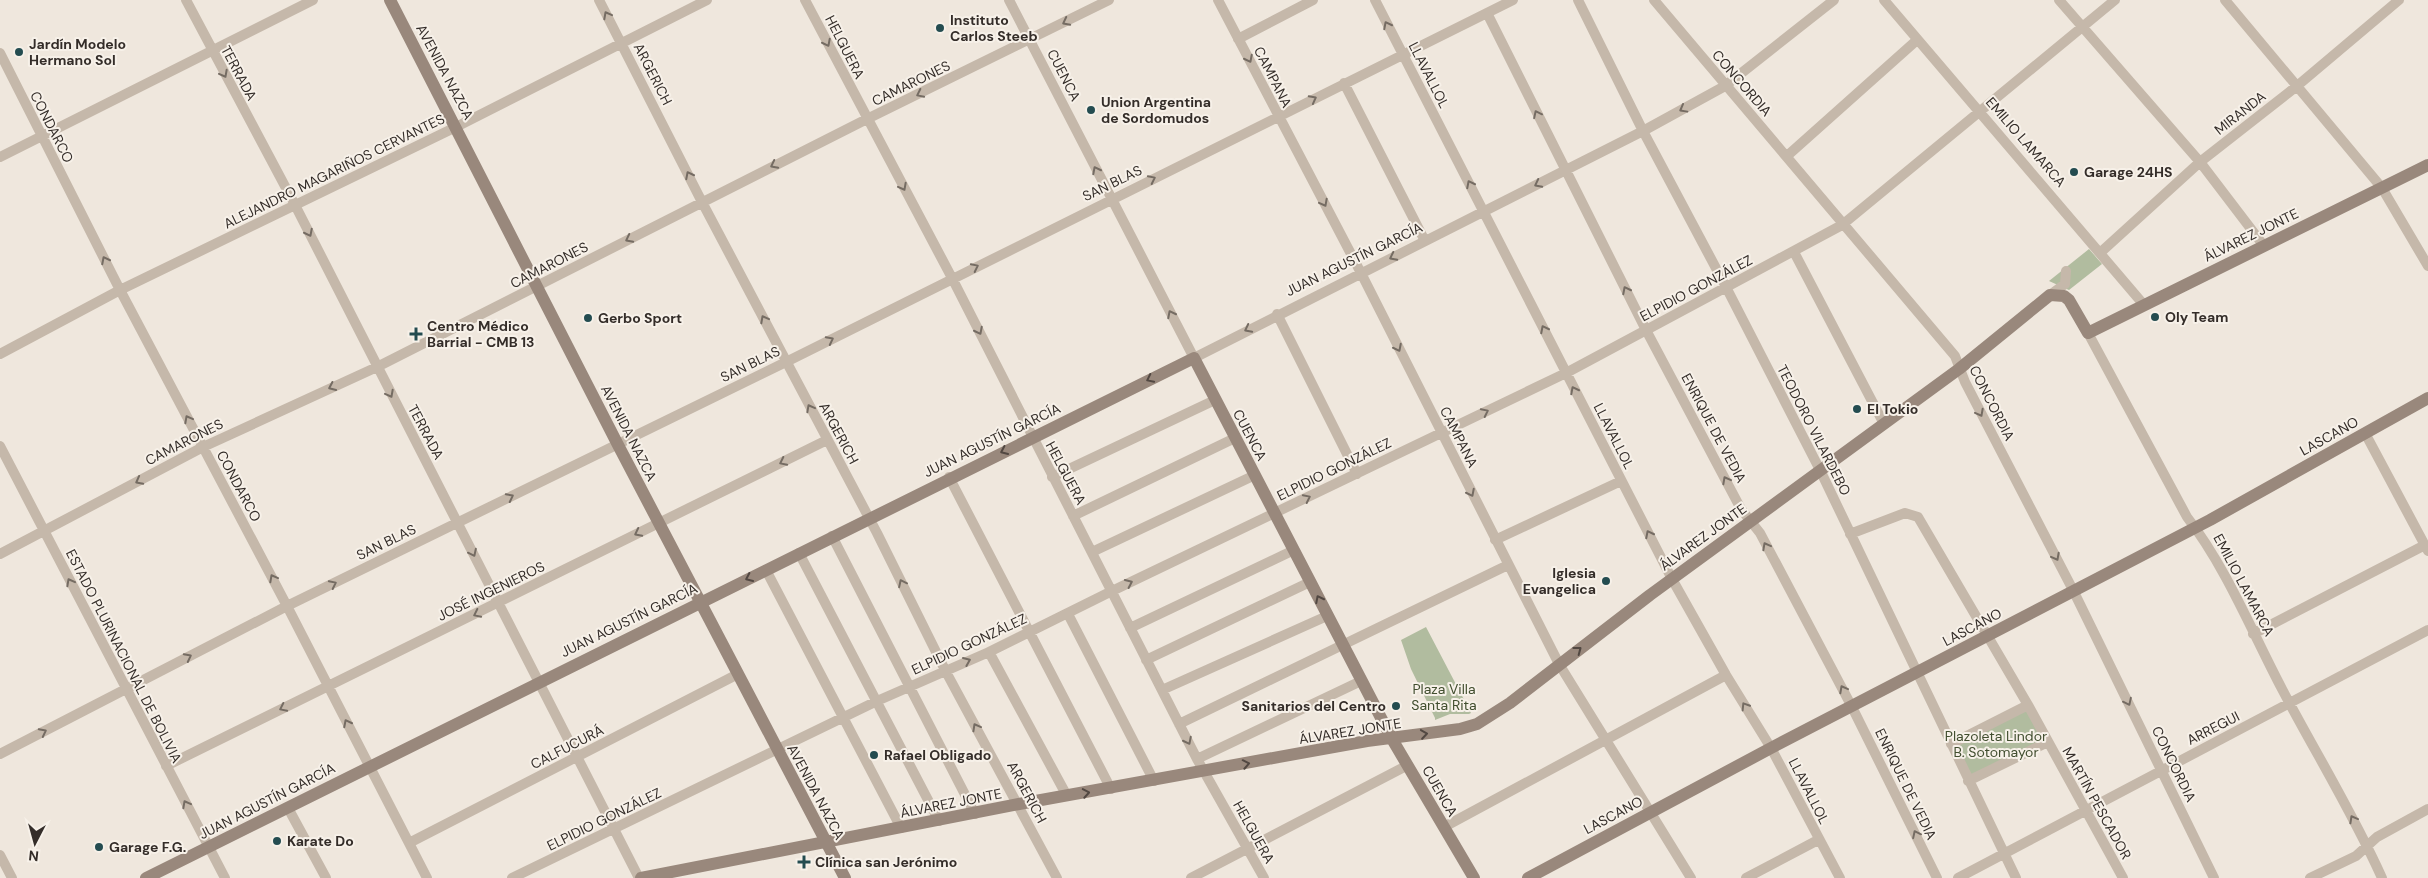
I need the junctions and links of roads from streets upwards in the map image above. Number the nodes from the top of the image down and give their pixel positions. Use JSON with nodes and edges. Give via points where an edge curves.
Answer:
{"nodes":[{"id":1,"x":186,"y":0,"type":"edge"},
{"id":2,"x":313,"y":0,"type":"edge"},
{"id":3,"x":390,"y":0,"type":"edge"},
{"id":4,"x":599,"y":0,"type":"edge"},
{"id":5,"x":707,"y":0,"type":"edge"},
{"id":6,"x":805,"y":0,"type":"edge"},
{"id":7,"x":1009,"y":0,"type":"edge"},
{"id":8,"x":1109,"y":0,"type":"edge"},
{"id":9,"x":1218,"y":0,"type":"edge"},
{"id":10,"x":1313,"y":0,"type":"edge"},
{"id":11,"x":1375,"y":0,"type":"edge"},
{"id":12,"x":1513,"y":0,"type":"edge"},
{"id":13,"x":1578,"y":0,"type":"edge"},
{"id":14,"x":1654,"y":0,"type":"edge"},
{"id":15,"x":1834,"y":0,"type":"edge"},
{"id":16,"x":1884,"y":0,"type":"edge"},
{"id":17,"x":2059,"y":0,"type":"edge"},
{"id":18,"x":2115,"y":0,"type":"edge"},
{"id":19,"x":2225,"y":0,"type":"edge"},
{"id":20,"x":2399,"y":0,"type":"edge"},
{"id":21,"x":1487,"y":13,"type":"junction"},
{"id":22,"x":2082,"y":27,"type":"junction"},
{"id":23,"x":1238,"y":39,"type":"junction"},
{"id":24,"x":1917,"y":40,"type":"junction"},
{"id":25,"x":1030,"y":41,"type":"junction"},
{"id":26,"x":622,"y":43,"type":"junction"},
{"id":27,"x":212,"y":51,"type":"junction"},
{"id":28,"x":0,"y":53,"type":"edge"},
{"id":29,"x":1402,"y":54,"type":"junction"},
{"id":30,"x":1344,"y":83,"type":"junction"},
{"id":31,"x":1725,"y":86,"type":"junction"},
{"id":32,"x":2297,"y":86,"type":"junction"},
{"id":33,"x":1981,"y":112,"type":"junction"},
{"id":34,"x":1279,"y":117,"type":"junction"},
{"id":35,"x":867,"y":119,"type":"junction"},
{"id":36,"x":456,"y":127,"type":"junction"},
{"id":37,"x":1643,"y":131,"type":"junction"},
{"id":38,"x":42,"y":136,"type":"junction"},
{"id":39,"x":1787,"y":156,"type":"junction"},
{"id":40,"x":0,"y":157,"type":"edge"},
{"id":41,"x":2200,"y":162,"type":"junction"},
{"id":42,"x":2428,"y":164,"type":"edge"},
{"id":43,"x":1564,"y":171,"type":"junction"},
{"id":44,"x":2382,"y":188,"type":"junction"},
{"id":45,"x":1111,"y":199,"type":"junction"},
{"id":46,"x":702,"y":202,"type":"junction"},
{"id":47,"x":295,"y":205,"type":"junction"},
{"id":48,"x":1484,"y":211,"type":"junction"},
{"id":49,"x":1842,"y":225,"type":"junction"},
{"id":50,"x":1425,"y":241,"type":"junction"},
{"id":51,"x":2264,"y":246,"type":"junction"},
{"id":52,"x":1794,"y":252,"type":"junction"},
{"id":53,"x":2101,"y":252,"type":"junction"},
{"id":54,"x":2428,"y":266,"type":"edge"},
{"id":55,"x":2066,"y":271,"type":"dead end"},
{"id":56,"x":1361,"y":274,"type":"junction"},
{"id":57,"x":952,"y":278,"type":"junction"},
{"id":58,"x":537,"y":286,"type":"junction"},
{"id":59,"x":1726,"y":287,"type":"junction"},
{"id":60,"x":120,"y":290,"type":"junction"},
{"id":61,"x":2050,"y":295,"type":"junction"},
{"id":62,"x":2144,"y":305,"type":"junction"},
{"id":63,"x":1277,"y":314,"type":"junction"},
{"id":64,"x":1646,"y":330,"type":"junction"},
{"id":65,"x":2088,"y":333,"type":"junction"},
{"id":66,"x":0,"y":354,"type":"edge"},
{"id":67,"x":1194,"y":358,"type":"junction"},
{"id":68,"x":786,"y":362,"type":"junction"},
{"id":69,"x":377,"y":367,"type":"junction"},
{"id":70,"x":1959,"y":369,"type":"junction"},
{"id":71,"x":1566,"y":373,"type":"junction"},
{"id":72,"x":2428,"y":398,"type":"edge"},
{"id":73,"x":1215,"y":400,"type":"junction"},
{"id":74,"x":1884,"y":424,"type":"junction"},
{"id":75,"x":1441,"y":433,"type":"junction"},
{"id":76,"x":2365,"y":433,"type":"junction"},
{"id":77,"x":1032,"y":438,"type":"junction"},
{"id":78,"x":1235,"y":438,"type":"junction"},
{"id":79,"x":827,"y":440,"type":"junction"},
{"id":80,"x":618,"y":443,"type":"junction"},
{"id":81,"x":0,"y":446,"type":"edge"},
{"id":82,"x":203,"y":447,"type":"junction"},
{"id":83,"x":1820,"y":470,"type":"junction"},
{"id":84,"x":1357,"y":474,"type":"junction"},
{"id":85,"x":1255,"y":475,"type":"junction"},
{"id":86,"x":949,"y":477,"type":"junction"},
{"id":87,"x":1052,"y":477,"type":"junction"},
{"id":88,"x":1621,"y":481,"type":"junction"},
{"id":89,"x":1276,"y":513,"type":"junction"},
{"id":90,"x":1073,"y":516,"type":"junction"},
{"id":91,"x":869,"y":518,"type":"junction"},
{"id":92,"x":659,"y":522,"type":"junction"},
{"id":93,"x":1751,"y":522,"type":"junction"},
{"id":94,"x":458,"y":523,"type":"junction"},
{"id":95,"x":2195,"y":528,"type":"junction"},
{"id":96,"x":44,"y":531,"type":"junction"},
{"id":97,"x":1850,"y":534,"type":"junction"},
{"id":98,"x":832,"y":536,"type":"junction"},
{"id":99,"x":1495,"y":540,"type":"junction"},
{"id":100,"x":2426,"y":548,"type":"edge"},
{"id":101,"x":1294,"y":550,"type":"junction"},
{"id":102,"x":1092,"y":552,"type":"junction"},
{"id":103,"x":798,"y":553,"type":"junction"},
{"id":104,"x":0,"y":554,"type":"edge"},
{"id":105,"x":1508,"y":565,"type":"junction"},
{"id":106,"x":766,"y":570,"type":"junction"},
{"id":107,"x":1672,"y":578,"type":"junction"},
{"id":108,"x":1310,"y":582,"type":"junction"},
{"id":109,"x":2073,"y":590,"type":"junction"},
{"id":110,"x":1112,"y":591,"type":"junction"},
{"id":111,"x":700,"y":601,"type":"junction"},
{"id":112,"x":498,"y":604,"type":"junction"},
{"id":113,"x":287,"y":606,"type":"junction"},
{"id":114,"x":1068,"y":614,"type":"junction"},
{"id":115,"x":1327,"y":616,"type":"junction"},
{"id":116,"x":1130,"y":628,"type":"junction"},
{"id":117,"x":1031,"y":630,"type":"junction"},
{"id":118,"x":2428,"y":630,"type":"edge"},
{"id":119,"x":2253,"y":634,"type":"junction"},
{"id":120,"x":1988,"y":635,"type":"junction"},
{"id":121,"x":1343,"y":646,"type":"junction"},
{"id":122,"x":989,"y":652,"type":"junction"},
{"id":123,"x":1146,"y":660,"type":"junction"},
{"id":124,"x":1559,"y":664,"type":"junction"},
{"id":125,"x":945,"y":670,"type":"junction"},
{"id":126,"x":1916,"y":673,"type":"junction"},
{"id":127,"x":738,"y":674,"type":"junction"},
{"id":128,"x":1726,"y":675,"type":"junction"},
{"id":129,"x":1361,"y":681,"type":"junction"},
{"id":130,"x":539,"y":682,"type":"junction"},
{"id":131,"x":328,"y":686,"type":"junction"},
{"id":132,"x":910,"y":687,"type":"junction"},
{"id":133,"x":126,"y":689,"type":"junction"},
{"id":134,"x":1162,"y":690,"type":"junction"},
{"id":135,"x":877,"y":701,"type":"junction"},
{"id":136,"x":2290,"y":704,"type":"junction"},
{"id":137,"x":2028,"y":706,"type":"junction"},
{"id":138,"x":1852,"y":707,"type":"junction"},
{"id":139,"x":843,"y":718,"type":"junction"},
{"id":140,"x":1179,"y":724,"type":"junction"},
{"id":141,"x":1392,"y":739,"type":"junction"},
{"id":142,"x":1607,"y":741,"type":"junction"},
{"id":143,"x":2048,"y":742,"type":"junction"},
{"id":144,"x":1951,"y":744,"type":"junction"},
{"id":145,"x":1771,"y":748,"type":"junction"},
{"id":146,"x":778,"y":751,"type":"junction"},
{"id":147,"x":0,"y":754,"type":"edge"},
{"id":148,"x":578,"y":757,"type":"junction"},
{"id":149,"x":1197,"y":759,"type":"junction"},
{"id":150,"x":1408,"y":765,"type":"junction"},
{"id":151,"x":166,"y":766,"type":"junction"},
{"id":152,"x":369,"y":766,"type":"junction"},
{"id":153,"x":2162,"y":770,"type":"junction"},
{"id":154,"x":1204,"y":772,"type":"junction"},
{"id":155,"x":1154,"y":781,"type":"junction"},
{"id":156,"x":1968,"y":781,"type":"junction"},
{"id":157,"x":1111,"y":788,"type":"junction"},
{"id":158,"x":1067,"y":796,"type":"junction"},
{"id":159,"x":1019,"y":804,"type":"junction"},
{"id":160,"x":288,"y":808,"type":"junction"},
{"id":161,"x":2086,"y":809,"type":"junction"},
{"id":162,"x":2428,"y":809,"type":"edge"},
{"id":163,"x":1651,"y":813,"type":"junction"},
{"id":164,"x":975,"y":814,"type":"junction"},
{"id":165,"x":939,"y":821,"type":"junction"},
{"id":166,"x":1444,"y":827,"type":"junction"},
{"id":167,"x":615,"y":828,"type":"junction"},
{"id":168,"x":901,"y":828,"type":"junction"},
{"id":169,"x":1818,"y":840,"type":"junction"},
{"id":170,"x":408,"y":842,"type":"junction"},
{"id":171,"x":825,"y":843,"type":"junction"},
{"id":172,"x":2368,"y":846,"type":"junction"},
{"id":173,"x":208,"y":847,"type":"junction"},
{"id":174,"x":1248,"y":848,"type":"junction"},
{"id":175,"x":2004,"y":853,"type":"junction"},
{"id":176,"x":0,"y":855,"type":"edge"},
{"id":177,"x":12,"y":878,"type":"edge"},
{"id":178,"x":146,"y":878,"type":"edge"},
{"id":179,"x":225,"y":878,"type":"edge"},
{"id":180,"x":326,"y":878,"type":"edge"},
{"id":181,"x":427,"y":878,"type":"edge"},
{"id":182,"x":512,"y":878,"type":"edge"},
{"id":183,"x":640,"y":878,"type":"edge"},
{"id":184,"x":845,"y":878,"type":"edge"},
{"id":185,"x":1057,"y":878,"type":"edge"},
{"id":186,"x":1190,"y":878,"type":"edge"},
{"id":187,"x":1264,"y":878,"type":"edge"},
{"id":188,"x":1474,"y":878,"type":"edge"},
{"id":189,"x":1528,"y":878,"type":"edge"},
{"id":190,"x":1691,"y":878,"type":"edge"},
{"id":191,"x":1746,"y":878,"type":"edge"},
{"id":192,"x":1840,"y":878,"type":"edge"},
{"id":193,"x":1937,"y":878,"type":"edge"},
{"id":194,"x":1958,"y":878,"type":"edge"},
{"id":195,"x":2016,"y":878,"type":"edge"},
{"id":196,"x":2123,"y":878,"type":"edge"},
{"id":197,"x":2214,"y":878,"type":"edge"},
{"id":198,"x":2310,"y":878,"type":"edge"},
{"id":199,"x":2382,"y":878,"type":"edge"}],
"edges":[{"from":1,"to":27,"type":"street","name":"TERRADA"},
{"from":2,"to":27,"type":"street"},
{"from":3,"to":36,"type":"street","name":"AVENIDA NAZCA"},
{"from":26,"to":4,"type":"street","name":"ARGERICH","one_way":true},
{"from":5,"to":26,"type":"street","name":"ALEJANDRO MAGARIÑOS CERVANTES"},
{"from":6,"to":35,"type":"street","name":"HELGUERA","one_way":true},
{"from":7,"to":25,"type":"street","name":"CUENCA"},
{"from":8,"to":25,"type":"street","name":"CAMARONES","one_way":true},
{"from":9,"to":23,"type":"street","name":"CAMPANA"},
{"from":10,"to":23,"type":"street"},
{"from":29,"to":11,"type":"street","name":"LLAVALLOL","one_way":true},
{"from":12,"to":21,"type":"street","name":"SAN BLAS"},
{"from":13,"to":37,"type":"street","name":"TEODORO VILARDEBO"},
{"from":14,"to":31,"type":"street","name":"CONCORDIA"},
{"from":15,"to":31,"type":"street","name":"JUAN AGUSTÍN GARCÍA"},
{"from":16,"to":24,"type":"street","name":"EMILIO LAMARCA"},
{"from":17,"to":22,"type":"street"},
{"from":18,"to":22,"type":"street","name":"ELPIDIO GONZÁLEZ"},
{"from":19,"to":32,"type":"street"},
{"from":20,"to":32,"type":"street","name":"MIRANDA"},
{"from":21,"to":29,"type":"street","name":"SAN BLAS"},
{"from":43,"to":21,"type":"street","name":"ENRIQUE DE VEDIA","one_way":true},
{"from":22,"to":33,"type":"street","name":"ELPIDIO GONZÁLEZ"},
{"from":22,"to":41,"type":"street"},
{"from":23,"to":34,"type":"street","name":"CAMPANA","one_way":true},
{"from":24,"to":33,"type":"street","name":"EMILIO LAMARCA"},
{"from":24,"to":39,"type":"street"},
{"from":25,"to":35,"type":"street","name":"CAMARONES","one_way":true},
{"from":45,"to":25,"type":"street","name":"CUENCA","one_way":true},
{"from":26,"to":36,"type":"street","name":"ALEJANDRO MAGARIÑOS CERVANTES"},
{"from":46,"to":26,"type":"street","name":"ARGERICH","one_way":true},
{"from":27,"to":38,"type":"street"},
{"from":27,"to":47,"type":"street","name":"TERRADA","one_way":true},
{"from":28,"to":38,"type":"street","name":"CONDARCO"},
{"from":29,"to":30,"type":"street","name":"SAN BLAS"},
{"from":48,"to":29,"type":"street","name":"LLAVALLOL","one_way":true},
{"from":34,"to":30,"type":"street","name":"SAN BLAS","one_way":true},
{"from":30,"to":50,"type":"street"},
{"from":31,"to":37,"type":"street","name":"JUAN AGUSTÍN GARCÍA","one_way":true},
{"from":31,"to":39,"type":"street","name":"CONCORDIA"},
{"from":32,"to":41,"type":"street","name":"MIRANDA"},
{"from":32,"to":44,"type":"street"},
{"from":33,"to":49,"type":"street","name":"ELPIDIO GONZÁLEZ"},
{"from":33,"to":53,"type":"street","name":"EMILIO LAMARCA"},
{"from":45,"to":34,"type":"street","name":"SAN BLAS","one_way":true},
{"from":34,"to":56,"type":"street","name":"CAMPANA","one_way":true},
{"from":35,"to":46,"type":"street","name":"CAMARONES","one_way":true},
{"from":35,"to":57,"type":"street","name":"HELGUERA","one_way":true},
{"from":36,"to":47,"type":"street","name":"ALEJANDRO MAGARIÑOS CERVANTES"},
{"from":36,"to":58,"type":"street","name":"AVENIDA NAZCA"},
{"from":37,"to":43,"type":"street","name":"JUAN AGUSTÍN GARCÍA"},
{"from":37,"to":59,"type":"street","name":"TEODORO VILARDEBO"},
{"from":38,"to":40,"type":"street"},
{"from":60,"to":38,"type":"street","name":"CONDARCO","one_way":true},
{"from":39,"to":49,"type":"street","name":"CONCORDIA"},
{"from":41,"to":51,"type":"street"},
{"from":41,"to":53,"type":"street","name":"MIRANDA"},
{"from":42,"to":44,"type":"street","name":"ÁLVAREZ JONTE"},
{"from":43,"to":48,"type":"street","name":"JUAN AGUSTÍN GARCÍA","one_way":true},
{"from":64,"to":43,"type":"street","name":"ENRIQUE DE VEDIA","one_way":true},
{"from":44,"to":51,"type":"street","name":"ÁLVAREZ JONTE"},
{"from":44,"to":54,"type":"street"},
{"from":57,"to":45,"type":"street","name":"SAN BLAS","one_way":true},
{"from":67,"to":45,"type":"street","name":"CUENCA","one_way":true},
{"from":46,"to":58,"type":"street","name":"CAMARONES","one_way":true},
{"from":68,"to":46,"type":"street","name":"ARGERICH","one_way":true},
{"from":47,"to":60,"type":"street","name":"ALEJANDRO MAGARIÑOS CERVANTES"},
{"from":47,"to":69,"type":"street","name":"TERRADA","one_way":true},
{"from":48,"to":50,"type":"street","name":"JUAN AGUSTÍN GARCÍA"},
{"from":71,"to":48,"type":"street","name":"LLAVALLOL","one_way":true},
{"from":49,"to":52,"type":"street","name":"ELPIDIO GONZÁLEZ"},
{"from":49,"to":70,"type":"street","name":"CONCORDIA","via":[[1955,356]]},
{"from":50,"to":56,"type":"street","name":"JUAN AGUSTÍN GARCÍA","one_way":true},
{"from":51,"to":62,"type":"street","name":"ÁLVAREZ JONTE"},
{"from":52,"to":59,"type":"street","name":"ELPIDIO GONZÁLEZ"},
{"from":52,"to":74,"type":"street"},
{"from":53,"to":62,"type":"street","name":"EMILIO LAMARCA"},
{"from":55,"to":61,"type":"street","via":[[2066,284]]},
{"from":56,"to":63,"type":"street","name":"JUAN AGUSTÍN GARCÍA"},
{"from":56,"to":75,"type":"street","name":"CAMPANA","one_way":true},
{"from":68,"to":57,"type":"street","name":"SAN BLAS","one_way":true},
{"from":57,"to":77,"type":"street","name":"HELGUERA","one_way":true},
{"from":58,"to":69,"type":"street","name":"CAMARONES"},
{"from":58,"to":80,"type":"street","name":"AVENIDA NAZCA"},
{"from":59,"to":64,"type":"street","name":"ELPIDIO GONZÁLEZ"},
{"from":59,"to":83,"type":"street","name":"TEODORO VILARDEBO"},
{"from":60,"to":66,"type":"street","name":"ALEJANDRO MAGARIÑOS CERVANTES"},
{"from":82,"to":60,"type":"street","name":"CONDARCO","one_way":true},
{"from":61,"to":65,"type":"street","name":"EMILIO LAMARCA","via":[[2064,296],[2069,300]]},
{"from":61,"to":70,"type":"street","name":"ÁLVAREZ JONTE"},
{"from":62,"to":65,"type":"street","name":"ÁLVAREZ JONTE"},
{"from":63,"to":67,"type":"street","name":"JUAN AGUSTÍN GARCÍA","one_way":true},
{"from":63,"to":84,"type":"street"},
{"from":64,"to":71,"type":"street","name":"ELPIDIO GONZÁLEZ"},
{"from":93,"to":64,"type":"street","name":"ENRIQUE DE VEDIA","one_way":true,"via":[[1741,509]]},
{"from":65,"to":95,"type":"street","name":"EMILIO LAMARCA"},
{"from":67,"to":73,"type":"street","name":"CUENCA"},
{"from":67,"to":77,"type":"street","name":"JUAN AGUSTÍN GARCÍA","one_way":true},
{"from":79,"to":68,"type":"street","name":"ARGERICH","one_way":true},
{"from":68,"to":80,"type":"street","name":"SAN BLAS"},
{"from":69,"to":82,"type":"street","name":"CAMARONES","one_way":true},
{"from":69,"to":94,"type":"street","name":"TERRADA","one_way":true},
{"from":70,"to":74,"type":"street","name":"ÁLVAREZ JONTE"},
{"from":70,"to":109,"type":"street","name":"CONCORDIA","one_way":true},
{"from":75,"to":71,"type":"street","name":"ELPIDIO GONZÁLEZ","one_way":true},
{"from":88,"to":71,"type":"street","name":"LLAVALLOL","one_way":true},
{"from":72,"to":76,"type":"street","name":"LASCANO"},
{"from":73,"to":78,"type":"street","name":"CUENCA"},
{"from":73,"to":87,"type":"street"},
{"from":74,"to":83,"type":"street","name":"ÁLVAREZ JONTE"},
{"from":75,"to":84,"type":"street","name":"ELPIDIO GONZÁLEZ"},
{"from":75,"to":99,"type":"street","name":"CAMPANA","one_way":true},
{"from":76,"to":95,"type":"street","name":"LASCANO"},
{"from":76,"to":100,"type":"street"},
{"from":77,"to":86,"type":"street","name":"JUAN AGUSTÍN GARCÍA","one_way":true},
{"from":77,"to":87,"type":"street","name":"HELGUERA"},
{"from":78,"to":85,"type":"street","name":"CUENCA"},
{"from":78,"to":90,"type":"street"},
{"from":79,"to":91,"type":"street","name":"ARGERICH"},
{"from":79,"to":92,"type":"street","name":"JOSÉ INGENIEROS","one_way":true},
{"from":80,"to":92,"type":"street","name":"AVENIDA NAZCA"},
{"from":94,"to":80,"type":"street","name":"SAN BLAS","one_way":true},
{"from":81,"to":96,"type":"street","name":"ESTADO PLURINACIONAL DE BOLIVIA"},
{"from":82,"to":96,"type":"street","name":"CAMARONES","one_way":true},
{"from":113,"to":82,"type":"street","name":"CONDARCO","one_way":true},
{"from":83,"to":93,"type":"street","name":"ÁLVAREZ JONTE"},
{"from":83,"to":97,"type":"street","name":"TEODORO VILARDEBO"},
{"from":89,"to":84,"type":"street","name":"ELPIDIO GONZÁLEZ","one_way":true},
{"from":85,"to":89,"type":"street","name":"CUENCA"},
{"from":85,"to":102,"type":"street"},
{"from":86,"to":91,"type":"street","name":"JUAN AGUSTÍN GARCÍA"},
{"from":86,"to":117,"type":"street"},
{"from":87,"to":90,"type":"street","name":"HELGUERA"},
{"from":88,"to":99,"type":"street"},
{"from":107,"to":88,"type":"street","name":"LLAVALLOL","one_way":true},
{"from":89,"to":101,"type":"street","name":"CUENCA"},
{"from":110,"to":89,"type":"street","name":"ELPIDIO GONZÁLEZ","one_way":true},
{"from":90,"to":102,"type":"street","name":"HELGUERA"},
{"from":91,"to":98,"type":"street","name":"JUAN AGUSTÍN GARCÍA"},
{"from":125,"to":91,"type":"street","name":"ARGERICH","one_way":true},
{"from":92,"to":111,"type":"street","name":"AVENIDA NAZCA"},
{"from":92,"to":112,"type":"street","name":"JOSÉ INGENIEROS","one_way":true},
{"from":93,"to":107,"type":"street","name":"ÁLVAREZ JONTE"},
{"from":138,"to":93,"type":"street","name":"ENRIQUE DE VEDIA","one_way":true,"via":[[1760,533]]},
{"from":94,"to":112,"type":"street","name":"TERRADA","one_way":true},
{"from":113,"to":94,"type":"street","name":"SAN BLAS","one_way":true},
{"from":95,"to":109,"type":"street","name":"LASCANO"},
{"from":95,"to":119,"type":"street","name":"EMILIO LAMARCA","via":[[2206,541]]},
{"from":96,"to":104,"type":"street","name":"CAMARONES"},
{"from":133,"to":96,"type":"street","name":"ESTADO PLURINACIONAL DE BOLIVIA","one_way":true},
{"from":97,"to":120,"type":"street","name":"MARTÍN PESCADOR","via":[[1905,513],[1918,517]]},
{"from":97,"to":126,"type":"street","name":"TEODORO VILARDEBO"},
{"from":98,"to":103,"type":"street","name":"JUAN AGUSTÍN GARCÍA"},
{"from":98,"to":132,"type":"street"},
{"from":99,"to":105,"type":"street","name":"CAMPANA"},
{"from":100,"to":119,"type":"street"},
{"from":101,"to":108,"type":"street","name":"CUENCA"},
{"from":101,"to":116,"type":"street"},
{"from":102,"to":110,"type":"street","name":"HELGUERA"},
{"from":103,"to":106,"type":"street","name":"JUAN AGUSTÍN GARCÍA"},
{"from":103,"to":135,"type":"street"},
{"from":105,"to":121,"type":"street"},
{"from":105,"to":124,"type":"street","name":"CAMPANA"},
{"from":106,"to":111,"type":"street","name":"JUAN AGUSTÍN GARCÍA","one_way":true},
{"from":106,"to":139,"type":"street"},
{"from":124,"to":107,"type":"street","name":"ÁLVAREZ JONTE","one_way":true},
{"from":107,"to":128,"type":"street","name":"LLAVALLOL"},
{"from":115,"to":108,"type":"street","name":"CUENCA","one_way":true},
{"from":108,"to":123,"type":"street"},
{"from":109,"to":120,"type":"street","name":"LASCANO"},
{"from":109,"to":153,"type":"street","name":"CONCORDIA","one_way":true},
{"from":110,"to":114,"type":"street","name":"ELPIDIO GONZÁLEZ"},
{"from":110,"to":116,"type":"street","name":"HELGUERA"},
{"from":111,"to":127,"type":"street","name":"AVENIDA NAZCA"},
{"from":111,"to":130,"type":"street","name":"JUAN AGUSTÍN GARCÍA"},
{"from":112,"to":130,"type":"street","name":"TERRADA"},
{"from":112,"to":131,"type":"street","name":"JOSÉ INGENIEROS","one_way":true},
{"from":113,"to":131,"type":"street","name":"CONDARCO"},
{"from":133,"to":113,"type":"street","name":"SAN BLAS","one_way":true},
{"from":114,"to":117,"type":"street","name":"ELPIDIO GONZÁLEZ"},
{"from":114,"to":155,"type":"street"},
{"from":115,"to":121,"type":"street","name":"CUENCA"},
{"from":115,"to":134,"type":"street"},
{"from":116,"to":123,"type":"street","name":"HELGUERA"},
{"from":117,"to":122,"type":"street","name":"ELPIDIO GONZÁLEZ"},
{"from":117,"to":157,"type":"street"},
{"from":118,"to":136,"type":"street","name":"ARREGUI"},
{"from":119,"to":136,"type":"street","name":"EMILIO LAMARCA"},
{"from":120,"to":126,"type":"street","name":"LASCANO"},
{"from":120,"to":137,"type":"street","name":"MARTÍN PESCADOR"},
{"from":121,"to":129,"type":"street","name":"CUENCA"},
{"from":121,"to":140,"type":"street"},
{"from":125,"to":122,"type":"street","name":"ELPIDIO GONZÁLEZ","one_way":true},
{"from":122,"to":158,"type":"street"},
{"from":123,"to":134,"type":"street","name":"HELGUERA"},
{"from":141,"to":124,"type":"street","name":"ÁLVAREZ JONTE","one_way":true,"via":[[1477,724],[1510,703]]},
{"from":124,"to":142,"type":"street","name":"CAMPANA"},
{"from":125,"to":132,"type":"street","name":"ELPIDIO GONZÁLEZ"},
{"from":159,"to":125,"type":"street","name":"ARGERICH","one_way":true},
{"from":126,"to":138,"type":"street","name":"LASCANO"},
{"from":126,"to":144,"type":"street","name":"TEODORO VILARDEBO"},
{"from":127,"to":146,"type":"street","name":"AVENIDA NAZCA"},
{"from":127,"to":148,"type":"street","name":"CALFUCURÁ"},
{"from":128,"to":142,"type":"street"},
{"from":145,"to":128,"type":"street","name":"LLAVALLOL","one_way":true},
{"from":129,"to":141,"type":"street","name":"CUENCA"},
{"from":129,"to":149,"type":"street"},
{"from":130,"to":148,"type":"street","name":"TERRADA"},
{"from":130,"to":152,"type":"street","name":"JUAN AGUSTÍN GARCÍA"},
{"from":131,"to":151,"type":"street","name":"JOSÉ INGENIEROS","one_way":true},
{"from":152,"to":131,"type":"street","name":"CONDARCO","one_way":true},
{"from":132,"to":135,"type":"street","name":"ELPIDIO GONZÁLEZ"},
{"from":132,"to":164,"type":"street"},
{"from":147,"to":133,"type":"street","name":"SAN BLAS","one_way":true},
{"from":133,"to":151,"type":"street","name":"ESTADO PLURINACIONAL DE BOLIVIA"},
{"from":134,"to":140,"type":"street","name":"HELGUERA"},
{"from":135,"to":139,"type":"street","name":"ELPIDIO GONZÁLEZ"},
{"from":135,"to":165,"type":"street"},
{"from":136,"to":153,"type":"street","name":"ARREGUI"},
{"from":172,"to":136,"type":"street","name":"EMILIO LAMARCA","one_way":true},
{"from":137,"to":143,"type":"street","name":"MARTÍN PESCADOR"},
{"from":137,"to":144,"type":"street"},
{"from":138,"to":145,"type":"street","name":"LASCANO"},
{"from":193,"to":138,"type":"street","name":"ENRIQUE DE VEDIA","one_way":true},
{"from":139,"to":146,"type":"street","name":"ELPIDIO GONZÁLEZ"},
{"from":139,"to":168,"type":"street"},
{"from":140,"to":149,"type":"street","name":"HELGUERA","one_way":true},
{"from":141,"to":150,"type":"street","name":"CUENCA"},
{"from":154,"to":141,"type":"street","name":"ÁLVAREZ JONTE","one_way":true},
{"from":142,"to":163,"type":"street","name":"CAMPANA"},
{"from":142,"to":166,"type":"street"},
{"from":143,"to":156,"type":"street"},
{"from":143,"to":161,"type":"street","name":"MARTÍN PESCADOR"},
{"from":144,"to":156,"type":"street","name":"TEODORO VILARDEBO"},
{"from":145,"to":163,"type":"street","name":"LASCANO"},
{"from":145,"to":169,"type":"street","name":"LLAVALLOL"},
{"from":146,"to":167,"type":"street","name":"ELPIDIO GONZÁLEZ"},
{"from":146,"to":171,"type":"street","name":"AVENIDA NAZCA"},
{"from":148,"to":167,"type":"street","name":"TERRADA"},
{"from":148,"to":170,"type":"street","name":"CALFUCURÁ"},
{"from":149,"to":154,"type":"street","name":"HELGUERA"},
{"from":150,"to":166,"type":"street","name":"CUENCA"},
{"from":150,"to":174,"type":"street"},
{"from":173,"to":151,"type":"street","name":"ESTADO PLURINACIONAL DE BOLIVIA","one_way":true},
{"from":152,"to":160,"type":"street","name":"JUAN AGUSTÍN GARCÍA"},
{"from":152,"to":170,"type":"street","name":"CONDARCO"},
{"from":153,"to":161,"type":"street","name":"ARREGUI"},
{"from":153,"to":197,"type":"street","name":"CONCORDIA"},
{"from":154,"to":155,"type":"street","name":"ÁLVAREZ JONTE"},
{"from":154,"to":174,"type":"street","name":"HELGUERA"},
{"from":155,"to":157,"type":"street","name":"ÁLVAREZ JONTE"},
{"from":156,"to":175,"type":"street","name":"TEODORO VILARDEBO"},
{"from":158,"to":157,"type":"street","name":"ÁLVAREZ JONTE","one_way":true},
{"from":158,"to":159,"type":"street","name":"ÁLVAREZ JONTE"},
{"from":159,"to":164,"type":"street","name":"ÁLVAREZ JONTE"},
{"from":159,"to":185,"type":"street","name":"ARGERICH"},
{"from":160,"to":173,"type":"street","name":"JUAN AGUSTÍN GARCÍA"},
{"from":160,"to":180,"type":"street"},
{"from":161,"to":175,"type":"street","name":"ARREGUI"},
{"from":161,"to":196,"type":"street","name":"MARTÍN PESCADOR"},
{"from":162,"to":172,"type":"street","via":[[2377,837]]},
{"from":163,"to":189,"type":"street","name":"LASCANO"},
{"from":163,"to":190,"type":"street","name":"CAMPANA"},
{"from":164,"to":165,"type":"street","name":"ÁLVAREZ JONTE"},
{"from":165,"to":168,"type":"street","name":"ÁLVAREZ JONTE"},
{"from":166,"to":188,"type":"street","name":"CUENCA"},
{"from":167,"to":182,"type":"street","name":"ELPIDIO GONZÁLEZ"},
{"from":167,"to":183,"type":"street","name":"TERRADA"},
{"from":168,"to":171,"type":"street","name":"ÁLVAREZ JONTE"},
{"from":169,"to":191,"type":"street"},
{"from":169,"to":192,"type":"street","name":"LLAVALLOL"},
{"from":170,"to":181,"type":"street","name":"CONDARCO"},
{"from":171,"to":183,"type":"street","name":"ÁLVAREZ JONTE"},
{"from":171,"to":184,"type":"street","name":"AVENIDA NAZCA"},
{"from":172,"to":198,"type":"street","via":[[2356,856]]},
{"from":172,"to":199,"type":"street","name":"EMILIO LAMARCA"},
{"from":173,"to":178,"type":"street","name":"JUAN AGUSTÍN GARCÍA"},
{"from":173,"to":179,"type":"street","name":"ESTADO PLURINACIONAL DE BOLIVIA"},
{"from":174,"to":186,"type":"street"},
{"from":174,"to":187,"type":"street","name":"HELGUERA"},
{"from":175,"to":194,"type":"street","name":"ARREGUI"},
{"from":175,"to":195,"type":"street","name":"TEODORO VILARDEBO"},
{"from":176,"to":177,"type":"street"}]}
